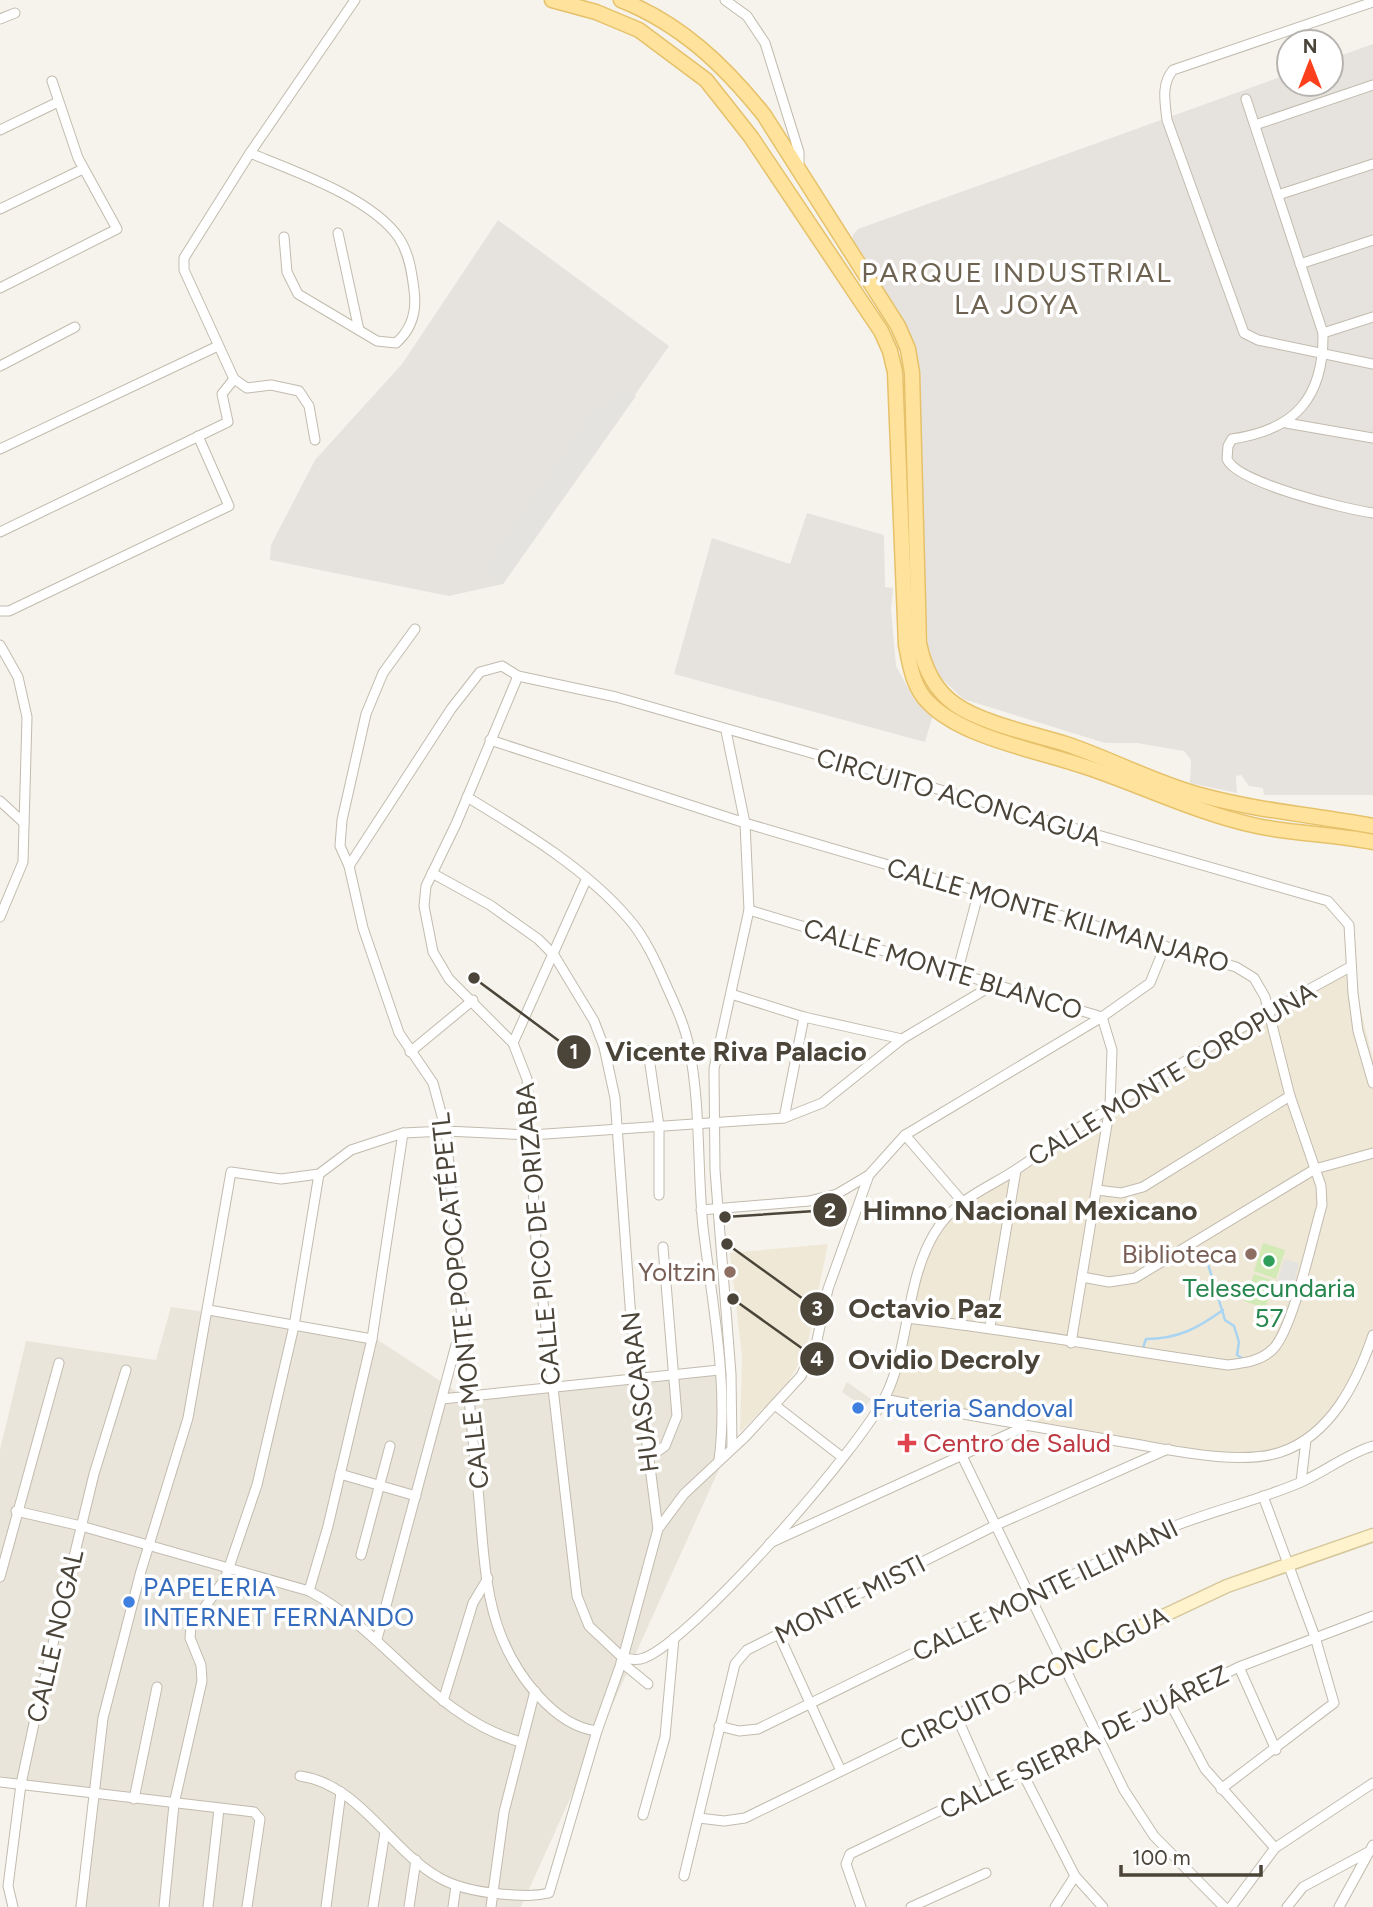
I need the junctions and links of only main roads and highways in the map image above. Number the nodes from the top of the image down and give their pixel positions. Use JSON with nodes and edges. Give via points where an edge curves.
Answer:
{"nodes":[{"id":1,"x":552,"y":0,"type":"edge"},
{"id":2,"x":621,"y":0,"type":"edge"},
{"id":3,"x":1373,"y":826,"type":"edge"},
{"id":4,"x":1373,"y":842,"type":"edge"}],
"edges":[{"from":1,"to":4,"type":"main road","via":[[639,30],[706,80],[744,126],[891,351],[906,645],[914,681],[927,702],[947,718],[978,731],[1195,809],[1285,831]]},
{"from":2,"to":3,"type":"main road","via":[[680,31],[719,62],[764,116],[891,312],[908,349],[919,643],[923,664],[944,695],[980,716],[1099,755],[1197,794],[1254,809]]}]}
